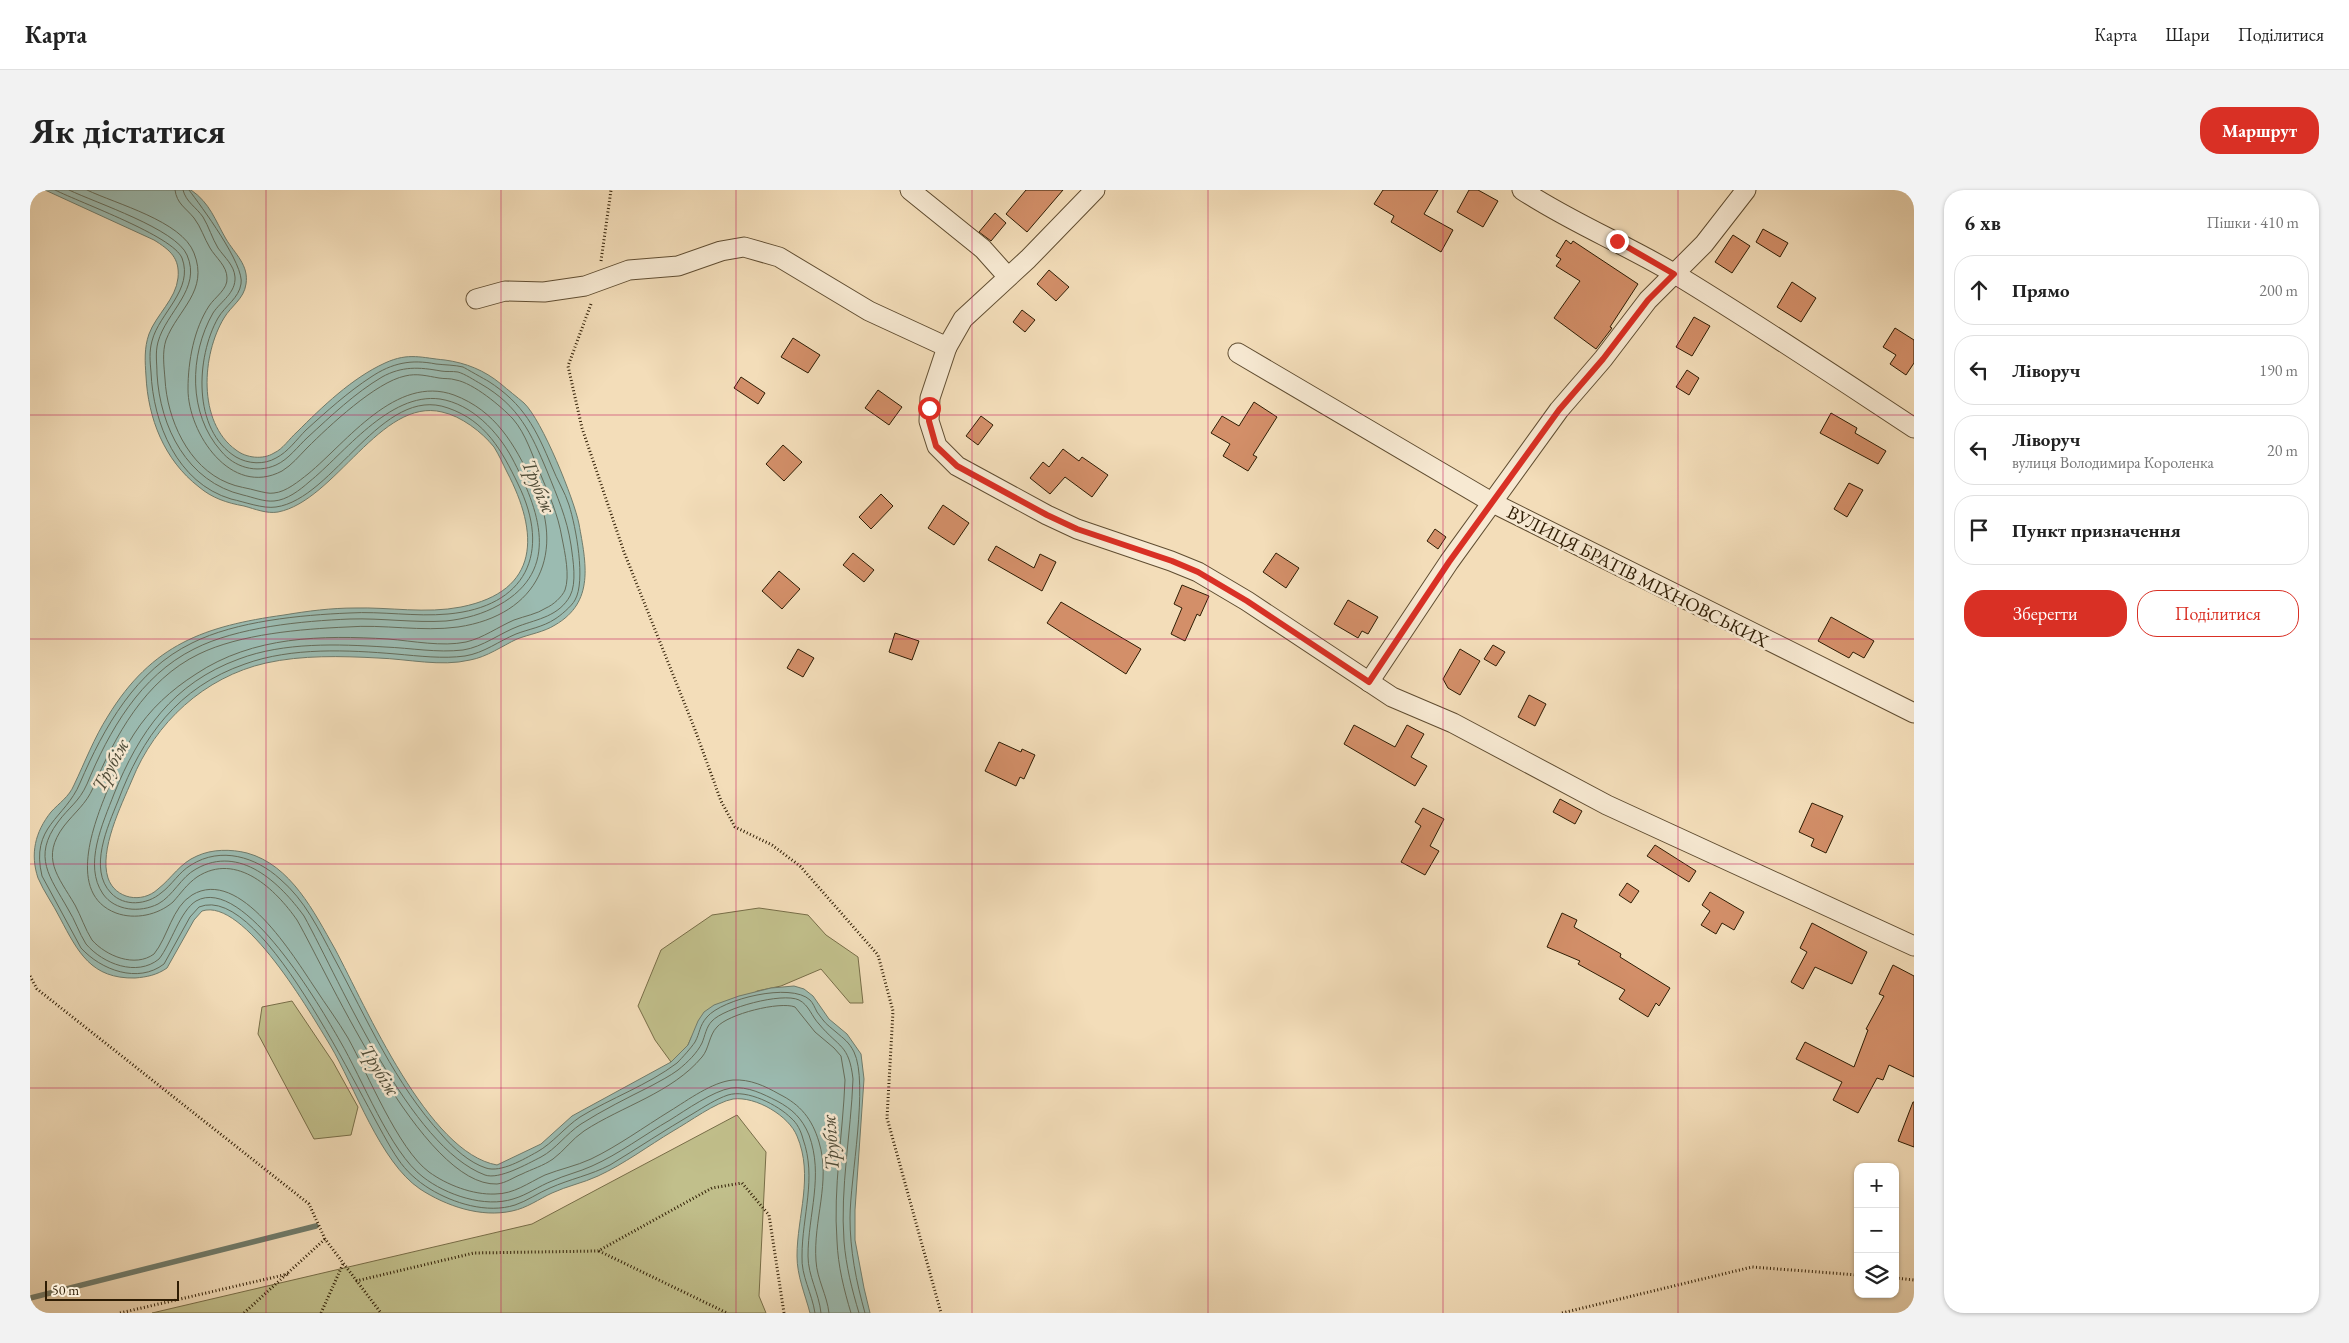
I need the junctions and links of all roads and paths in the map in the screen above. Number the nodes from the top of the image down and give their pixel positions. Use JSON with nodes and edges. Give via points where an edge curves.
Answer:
{"nodes":[{"id":1,"x":611,"y":190,"type":"edge"},
{"id":2,"x":910,"y":190,"type":"edge"},
{"id":3,"x":1094,"y":190,"type":"edge"},
{"id":4,"x":1522,"y":190,"type":"edge"},
{"id":5,"x":1746,"y":190,"type":"edge"},
{"id":6,"x":1674,"y":274,"type":"junction"},
{"id":7,"x":1008,"y":277,"type":"junction"},
{"id":8,"x":598,"y":283,"type":"junction"},
{"id":9,"x":476,"y":299,"type":"dead end"},
{"id":10,"x":947,"y":347,"type":"junction"},
{"id":11,"x":1238,"y":353,"type":"dead end"},
{"id":12,"x":1914,"y":428,"type":"edge"},
{"id":13,"x":1493,"y":503,"type":"junction"},
{"id":14,"x":1369,"y":682,"type":"junction"},
{"id":15,"x":1914,"y":713,"type":"edge"},
{"id":16,"x":1914,"y":946,"type":"edge"},
{"id":17,"x":30,"y":976,"type":"edge"},
{"id":18,"x":325,"y":1240,"type":"junction"},
{"id":19,"x":598,"y":1251,"type":"junction"},
{"id":20,"x":344,"y":1264,"type":"junction"},
{"id":21,"x":288,"y":1274,"type":"junction"},
{"id":22,"x":1854,"y":1275,"type":"edge"},
{"id":23,"x":1899,"y":1278,"type":"edge"},
{"id":24,"x":1914,"y":1280,"type":"edge"},
{"id":25,"x":356,"y":1281,"type":"junction"},
{"id":26,"x":120,"y":1313,"type":"edge"},
{"id":27,"x":244,"y":1313,"type":"edge"},
{"id":28,"x":320,"y":1313,"type":"edge"},
{"id":29,"x":381,"y":1313,"type":"edge"},
{"id":30,"x":727,"y":1313,"type":"edge"},
{"id":31,"x":784,"y":1313,"type":"edge"},
{"id":32,"x":941,"y":1313,"type":"edge"},
{"id":33,"x":1562,"y":1313,"type":"edge"}],
"edges":[{"from":1,"to":8,"type":"path"},
{"from":2,"to":7,"type":"street","via":[[983,249]]},
{"from":3,"to":7,"type":"street"},
{"from":4,"to":6,"type":"street"},
{"from":5,"to":6,"type":"street","via":[[1704,244]]},
{"from":6,"to":12,"type":"street"},
{"from":6,"to":13,"type":"street","via":[[1648,300],[1559,410]]},
{"from":7,"to":10,"type":"street","via":[[963,320]]},
{"from":8,"to":9,"type":"street","via":[[544,292],[505,291]]},
{"from":8,"to":10,"type":"street","via":[[629,270],[678,266],[744,246],[779,257],[869,311]]},
{"from":8,"to":32,"type":"path","via":[[568,366],[588,446],[624,552],[721,801],[735,827],[772,844],[800,866],[878,955],[892,1011],[887,1118]]},
{"from":10,"to":14,"type":"street","via":[[930,398],[929,421],[936,446],[957,466],[1077,529],[1198,572]]},
{"from":11,"to":13,"type":"street","name":"ВУЛИЦЯ БРАТІВ МІХНОВСЬКИХ"},
{"from":13,"to":14,"type":"street","via":[[1449,562]]},
{"from":13,"to":15,"type":"street","name":"ВУЛИЦЯ БРАТІВ МІХНОВСЬКИХ"},
{"from":14,"to":16,"type":"street","via":[[1607,805]]},
{"from":17,"to":18,"type":"path","via":[[37,989],[309,1204]]},
{"from":18,"to":20,"type":"path"},
{"from":18,"to":21,"type":"path"},
{"from":19,"to":25,"type":"path","via":[[474,1253]]},
{"from":19,"to":30,"type":"path"},
{"from":19,"to":31,"type":"path","via":[[712,1188],[742,1183],[769,1215]]},
{"from":20,"to":25,"type":"path"},
{"from":20,"to":28,"type":"path"},
{"from":21,"to":26,"type":"path"},
{"from":21,"to":27,"type":"path"},
{"from":22,"to":33,"type":"path","via":[[1752,1267]]},
{"from":23,"to":24,"type":"path"},
{"from":25,"to":29,"type":"path"}]}
